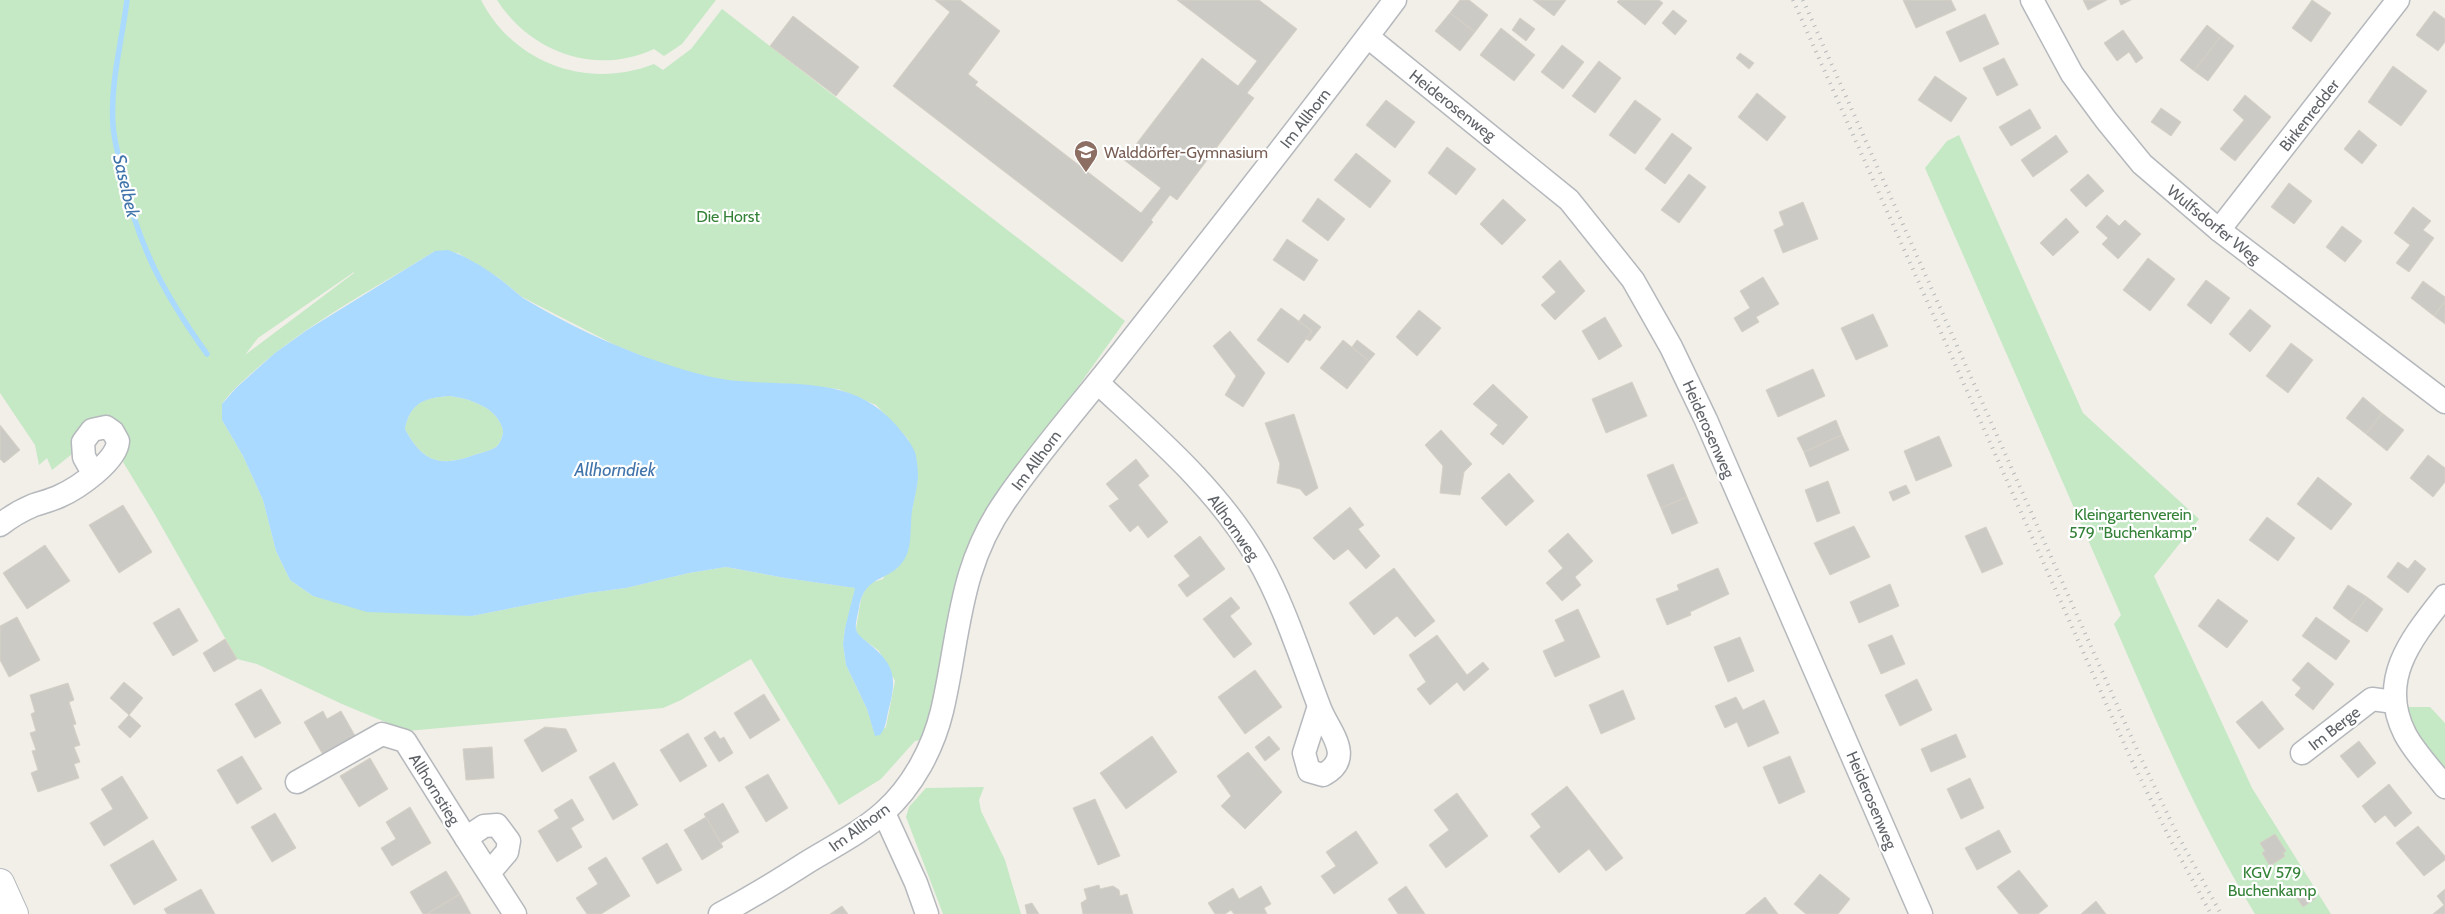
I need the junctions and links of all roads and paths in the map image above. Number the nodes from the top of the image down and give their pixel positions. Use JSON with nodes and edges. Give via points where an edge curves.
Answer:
{"nodes":[{"id":1,"x":1396,"y":0,"type":"edge"},
{"id":2,"x":2032,"y":0,"type":"edge"},
{"id":3,"x":2398,"y":0,"type":"edge"},
{"id":4,"x":1368,"y":37,"type":"junction"},
{"id":5,"x":2219,"y":230,"type":"junction"},
{"id":6,"x":1098,"y":383,"type":"junction"},
{"id":7,"x":2445,"y":402,"type":"edge"},
{"id":8,"x":93,"y":473,"type":"dead end"},
{"id":9,"x":0,"y":525,"type":"edge"},
{"id":10,"x":2445,"y":596,"type":"edge"},
{"id":11,"x":2394,"y":702,"type":"junction"},
{"id":12,"x":1319,"y":706,"type":"dead end"},
{"id":13,"x":2302,"y":753,"type":"dead end"},
{"id":14,"x":297,"y":782,"type":"dead end"},
{"id":15,"x":2445,"y":787,"type":"edge"},
{"id":16,"x":884,"y":812,"type":"junction"},
{"id":17,"x":466,"y":838,"type":"junction"},
{"id":18,"x":489,"y":873,"type":"junction"},
{"id":19,"x":0,"y":883,"type":"edge"},
{"id":20,"x":1912,"y":909,"type":"edge"},
{"id":21,"x":14,"y":914,"type":"edge"},
{"id":22,"x":515,"y":914,"type":"edge"},
{"id":23,"x":720,"y":914,"type":"edge"},
{"id":24,"x":927,"y":914,"type":"edge"}],
"edges":[{"from":1,"to":4,"type":"street","name":"Im Allhorn"},
{"from":2,"to":5,"type":"street","name":"Wulfsdorfer Weg","via":[[2072,74],[2106,120],[2142,164]]},
{"from":3,"to":5,"type":"street","name":"Birkenredder"},
{"from":4,"to":6,"type":"street","name":"Im Allhorn"},
{"from":4,"to":20,"type":"street","name":"Heiderosenweg","via":[[1569,200],[1633,280],[1671,346],[1706,420]]},
{"from":5,"to":7,"type":"street","name":"Wulfsdorfer Weg"},
{"from":6,"to":12,"type":"street","name":"Allhornweg","via":[[1190,470],[1237,526],[1259,560]]},
{"from":6,"to":16,"type":"street","name":"Im Allhorn","via":[[1004,502],[979,545],[959,610],[942,712],[934,737],[924,761]]},
{"from":8,"to":9,"type":"street","via":[[68,492],[33,506]]},
{"from":10,"to":11,"type":"street","via":[[2415,636],[2400,663]]},
{"from":11,"to":13,"type":"street","name":"Im Berge","via":[[2372,699]]},
{"from":11,"to":15,"type":"street","via":[[2406,735]]},
{"from":14,"to":17,"type":"street","name":"Allhornstieg","via":[[382,734],[405,741]]},
{"from":16,"to":23,"type":"street","name":"Im Allhorn","via":[[849,837]]},
{"from":16,"to":24,"type":"street"},
{"from":17,"to":18,"type":"street","name":"Allhornstieg"},
{"from":17,"to":18,"type":"street","name":"Allhornstieg","via":[[484,826],[496,825],[509,841],[507,852]]},
{"from":18,"to":22,"type":"street","name":"Allhornstieg"},
{"from":19,"to":21,"type":"main road"}]}
